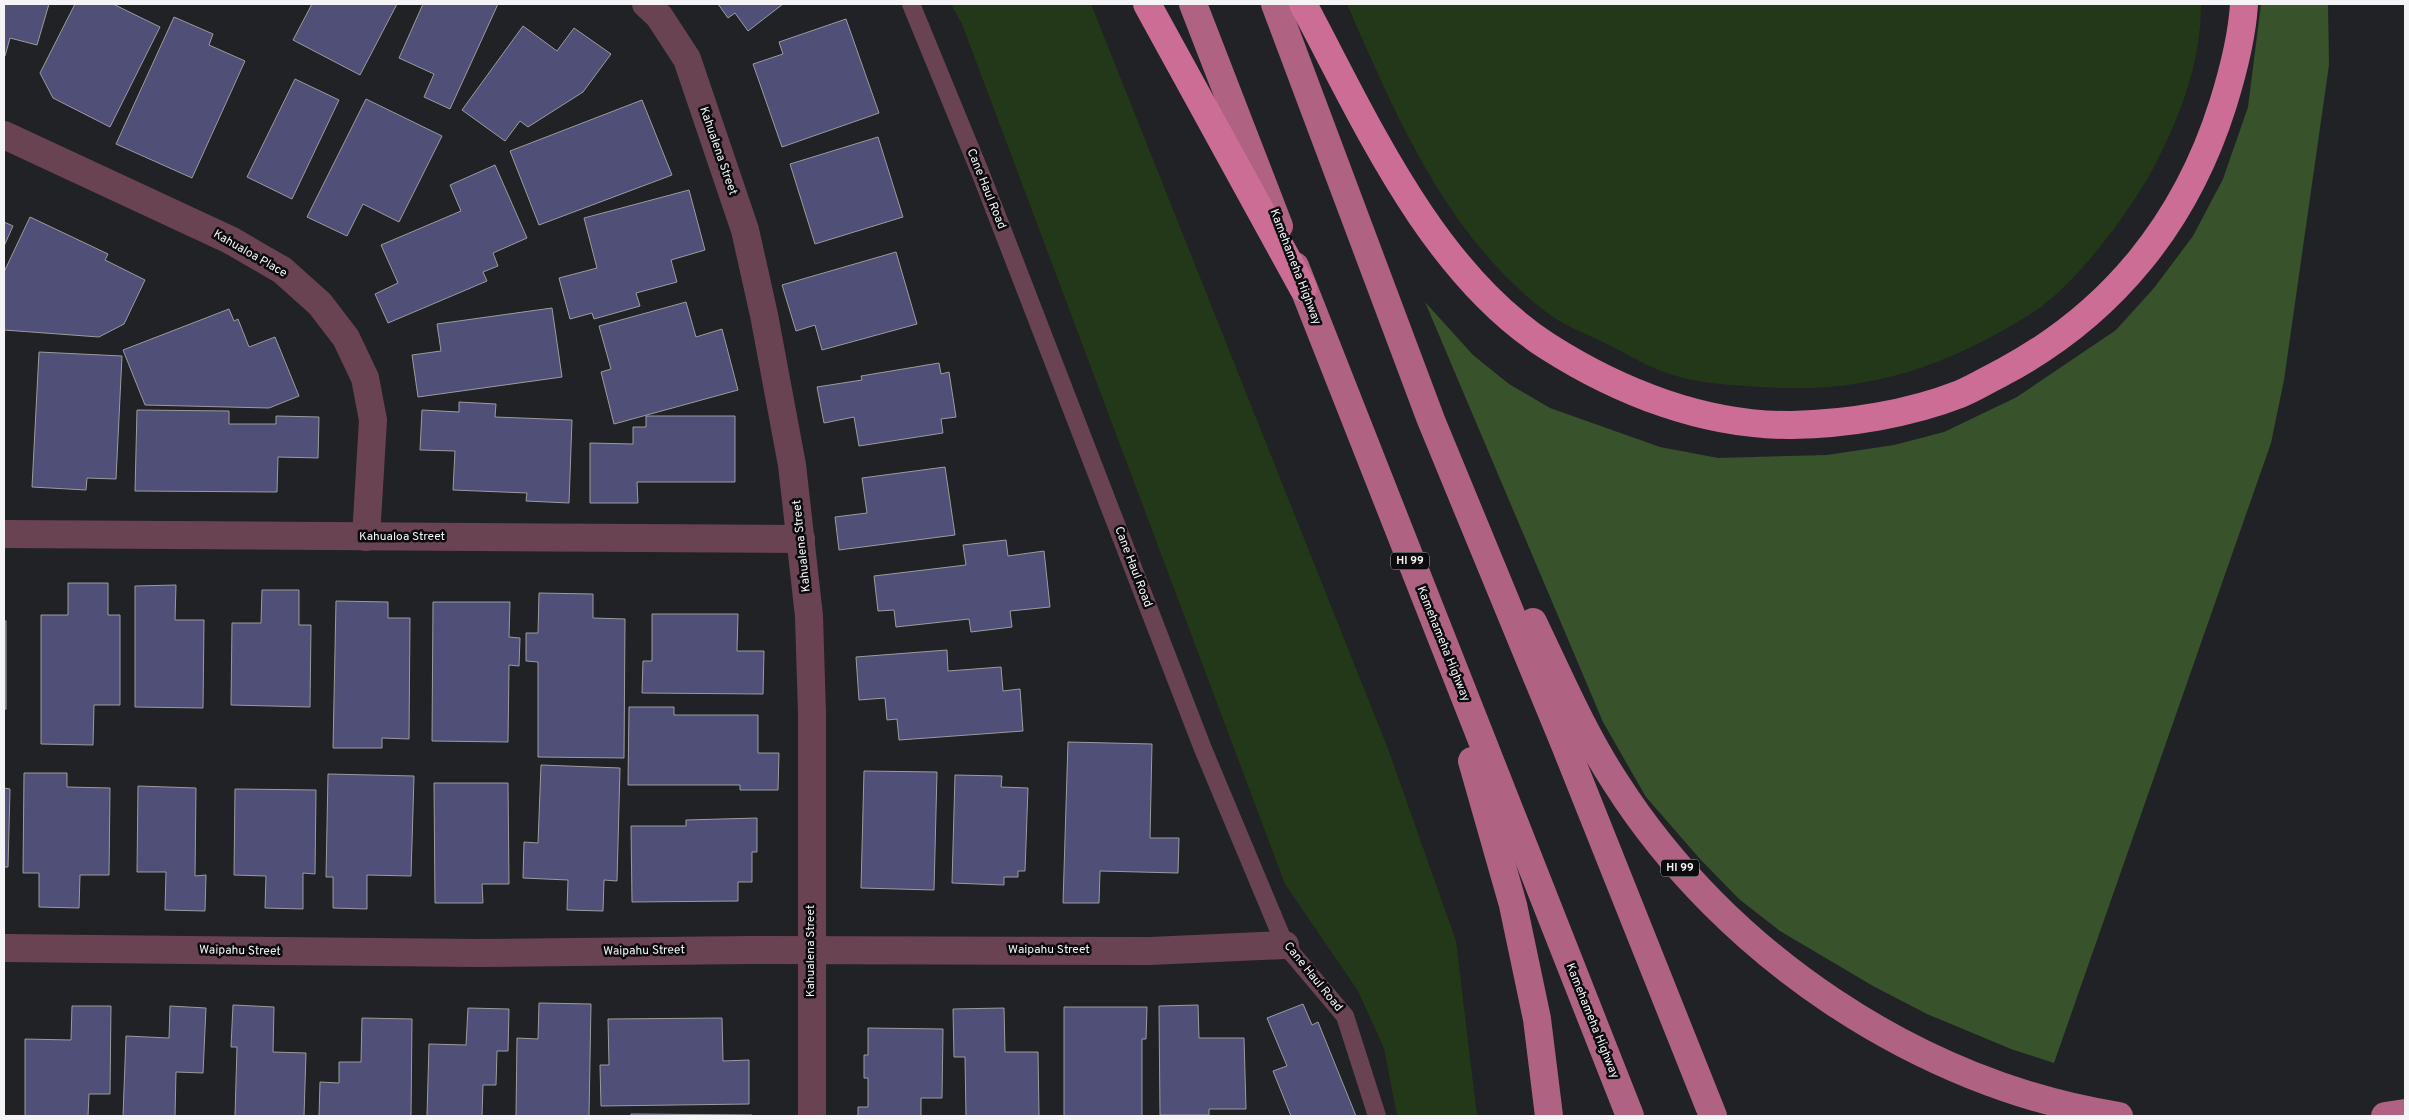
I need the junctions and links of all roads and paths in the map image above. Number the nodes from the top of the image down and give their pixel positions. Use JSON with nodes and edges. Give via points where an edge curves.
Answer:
{"nodes":[{"id":1,"x":646,"y":4,"type":"edge"},
{"id":2,"x":911,"y":4,"type":"edge"},
{"id":3,"x":1147,"y":4,"type":"edge"},
{"id":4,"x":1193,"y":4,"type":"edge"},
{"id":5,"x":1275,"y":4,"type":"edge"},
{"id":6,"x":1303,"y":4,"type":"edge"},
{"id":7,"x":2244,"y":4,"type":"edge"},
{"id":8,"x":4,"y":135,"type":"edge"},
{"id":9,"x":1303,"y":288,"type":"junction"},
{"id":10,"x":1431,"y":420,"type":"junction"},
{"id":11,"x":4,"y":534,"type":"edge"},
{"id":12,"x":366,"y":537,"type":"junction"},
{"id":13,"x":801,"y":539,"type":"junction"},
{"id":14,"x":1429,"y":610,"type":"junction"},
{"id":15,"x":1285,"y":945,"type":"junction"},
{"id":16,"x":4,"y":948,"type":"edge"},
{"id":17,"x":811,"y":950,"type":"junction"},
{"id":18,"x":2405,"y":1113,"type":"edge"},
{"id":19,"x":812,"y":1116,"type":"edge"},
{"id":20,"x":1377,"y":1116,"type":"edge"},
{"id":21,"x":1549,"y":1116,"type":"edge"},
{"id":22,"x":1630,"y":1116,"type":"edge"},
{"id":23,"x":1713,"y":1116,"type":"edge"},
{"id":24,"x":2120,"y":1116,"type":"edge"},
{"id":25,"x":2385,"y":1116,"type":"edge"}],
"edges":[{"from":1,"to":13,"type":"street","name":"Kahualena Street","via":[[659,16],[686,58],[745,230],[792,465]]},
{"from":2,"to":15,"type":"lane","name":"Cane Haul Road","via":[[980,172],[1203,749]]},
{"from":3,"to":9,"type":"highway"},
{"from":4,"to":9,"type":"main road","name":"Kamehameha Highway","number":"HI 99"},
{"from":5,"to":10,"type":"main road","number":"HI 99"},
{"from":6,"to":7,"type":"highway","via":[[1421,214],[1456,263],[1499,308],[1546,345],[1603,377],[1666,405],[1732,420],[1791,425],[1858,419],[1961,394],[2020,362],[2070,329],[2113,292],[2143,258],[2196,176],[2232,76]]},
{"from":8,"to":12,"type":"street","name":"Kahualoa Place","via":[[230,240],[282,270],[320,304],[346,338],[366,378],[373,420]]},
{"from":9,"to":14,"type":"main road","name":"Kamehameha Highway","number":"HI 99"},
{"from":10,"to":23,"type":"main road"},
{"from":10,"to":24,"type":"main road","number":"HI 99","via":[[1615,783],[1690,880],[1738,928],[1794,973],[1847,1012],[1904,1045],[1962,1072],[2034,1096]]},
{"from":11,"to":12,"type":"street","name":"Kahualoa Street"},
{"from":12,"to":13,"type":"street","name":"Kahualoa Street"},
{"from":13,"to":17,"type":"street","name":"Kahualena Street","via":[[810,616]]},
{"from":14,"to":21,"type":"main road","via":[[1513,905],[1537,1019]]},
{"from":14,"to":22,"type":"main road","name":"Kamehameha Highway","number":"HI 99"},
{"from":15,"to":17,"type":"street","name":"Waipahu Street","via":[[1150,951]]},
{"from":15,"to":20,"type":"lane","name":"Cane Haul Road","via":[[1345,1016]]},
{"from":16,"to":17,"type":"street","name":"Waipahu Street","via":[[477,953]]},
{"from":17,"to":19,"type":"street","name":"Kahualena Street"},
{"from":18,"to":25,"type":"main road"}]}
